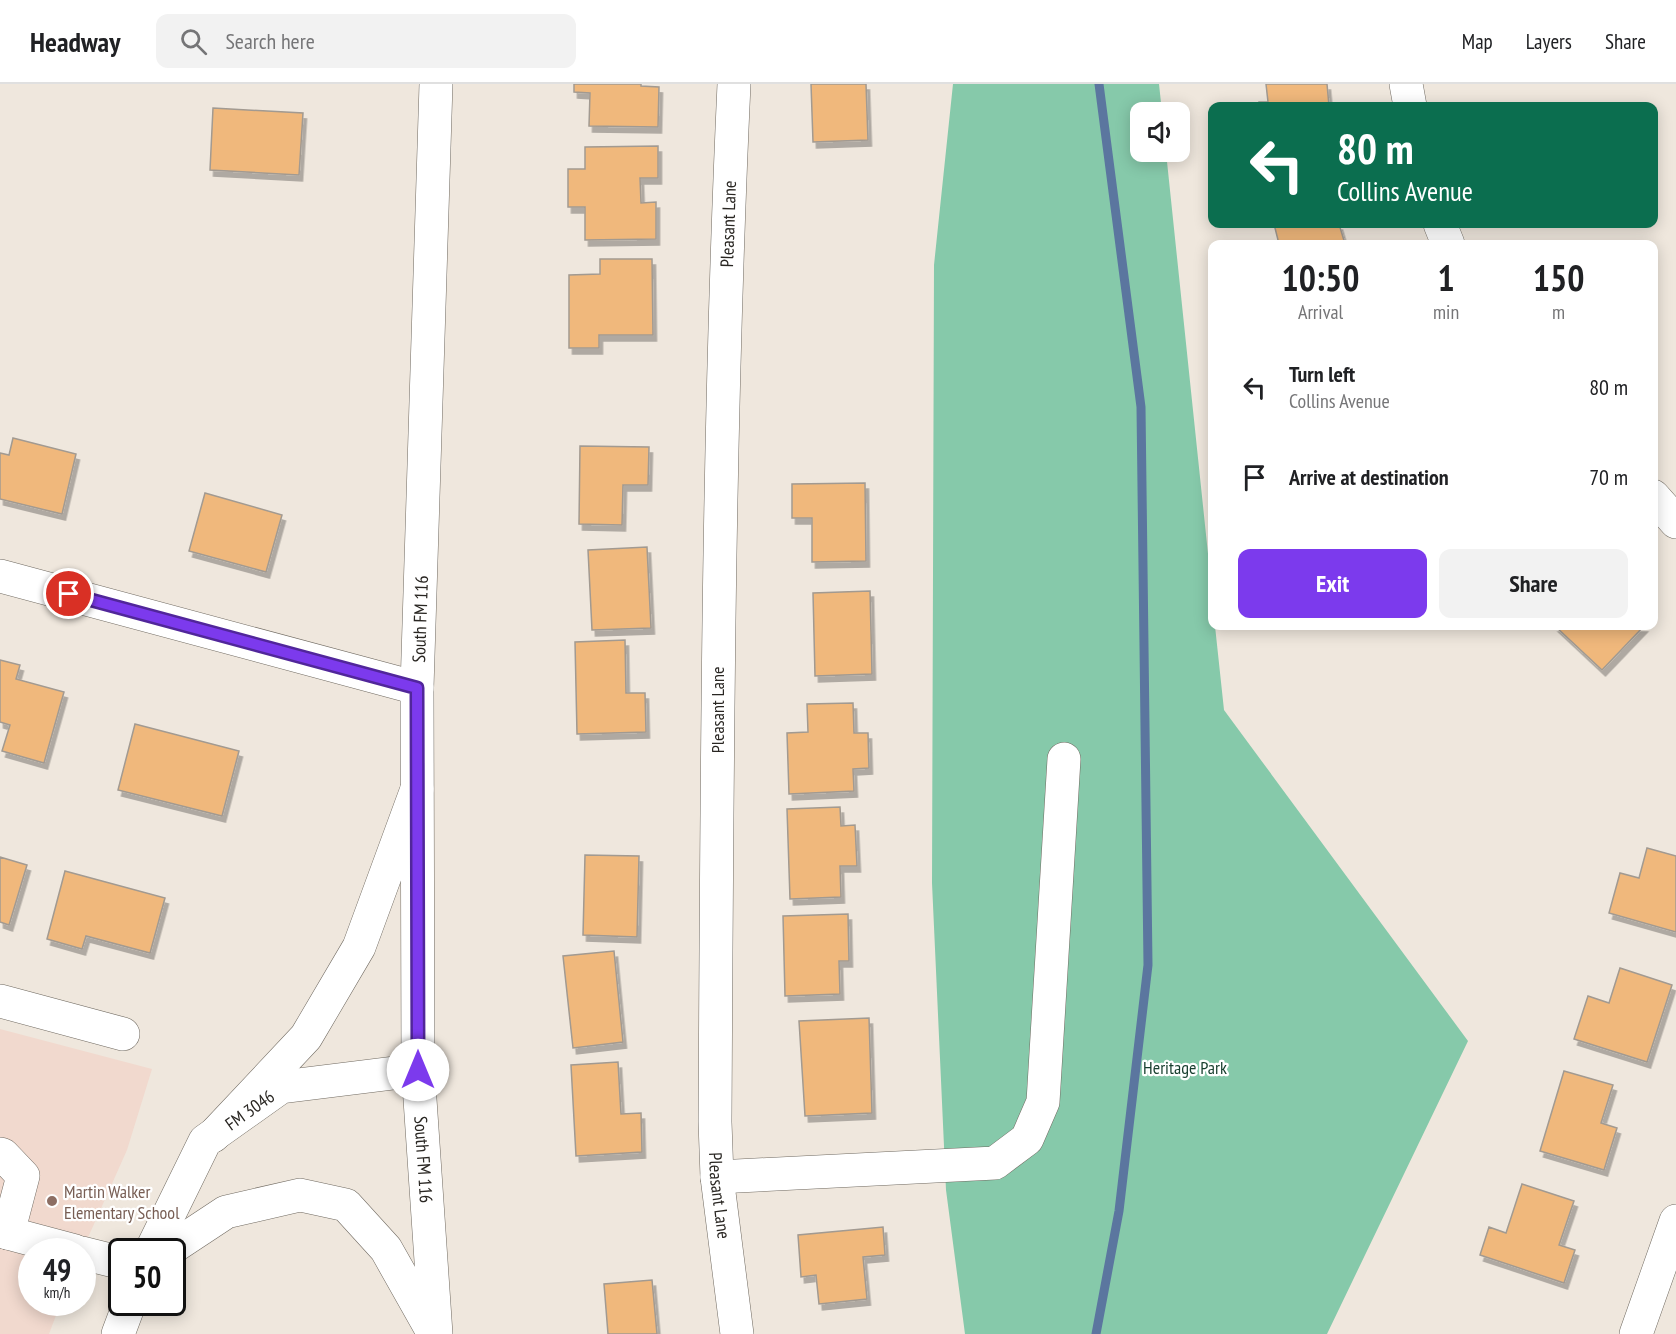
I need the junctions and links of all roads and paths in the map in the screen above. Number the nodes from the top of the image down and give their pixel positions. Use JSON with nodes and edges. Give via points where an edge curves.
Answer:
{"nodes":[{"id":1,"x":436,"y":84,"type":"edge"},
{"id":2,"x":734,"y":84,"type":"edge"},
{"id":3,"x":1406,"y":84,"type":"edge"},
{"id":4,"x":1409,"y":102,"type":"edge"},
{"id":5,"x":1658,"y":502,"type":"edge"},
{"id":6,"x":1676,"y":522,"type":"edge"},
{"id":7,"x":0,"y":576,"type":"edge"},
{"id":8,"x":417,"y":688,"type":"junction"},
{"id":9,"x":1064,"y":759,"type":"dead end"},
{"id":10,"x":418,"y":785,"type":"junction"},
{"id":11,"x":0,"y":1001,"type":"edge"},
{"id":12,"x":123,"y":1034,"type":"dead end"},
{"id":13,"x":418,"y":1070,"type":"junction"},
{"id":14,"x":213,"y":1136,"type":"junction"},
{"id":15,"x":0,"y":1154,"type":"edge"},
{"id":16,"x":717,"y":1177,"type":"junction"},
{"id":17,"x":1676,"y":1221,"type":"edge"},
{"id":18,"x":4,"y":1232,"type":"edge"},
{"id":19,"x":26,"y":1238,"type":"edge"},
{"id":20,"x":158,"y":1238,"type":"edge"},
{"id":21,"x":186,"y":1238,"type":"edge"},
{"id":22,"x":124,"y":1316,"type":"edge"},
{"id":23,"x":118,"y":1334,"type":"edge"},
{"id":24,"x":435,"y":1334,"type":"edge"},
{"id":25,"x":737,"y":1334,"type":"edge"},
{"id":26,"x":1636,"y":1334,"type":"edge"}],
"edges":[{"from":1,"to":8,"type":"street","name":"South FM 116"},
{"from":2,"to":16,"type":"street","name":"Pleasant Lane","via":[[717,651]]},
{"from":3,"to":4,"type":"street"},
{"from":5,"to":6,"type":"street"},
{"from":7,"to":8,"type":"street"},
{"from":8,"to":10,"type":"street","name":"South FM 116"},
{"from":9,"to":16,"type":"street","via":[[1043,1102],[1027,1139],[995,1162]]},
{"from":10,"to":13,"type":"street","name":"South FM 116"},
{"from":10,"to":14,"type":"street","via":[[359,947],[342,977],[306,1037]]},
{"from":11,"to":12,"type":"street"},
{"from":13,"to":14,"type":"street","name":"FM 3046","number":"FM 3046","via":[[281,1087]]},
{"from":13,"to":24,"type":"street","name":"South FM 116"},
{"from":14,"to":20,"type":"street","name":"FM 3046","number":"FM 3046","via":[[206,1142]]},
{"from":15,"to":18,"type":"street","via":[[23,1176]]},
{"from":16,"to":25,"type":"street","name":"Pleasant Lane"},
{"from":17,"to":26,"type":"street"},
{"from":18,"to":19,"type":"street"},
{"from":21,"to":24,"type":"street","via":[[226,1212],[300,1194],[346,1205],[386,1249]]},
{"from":22,"to":23,"type":"street"}]}
